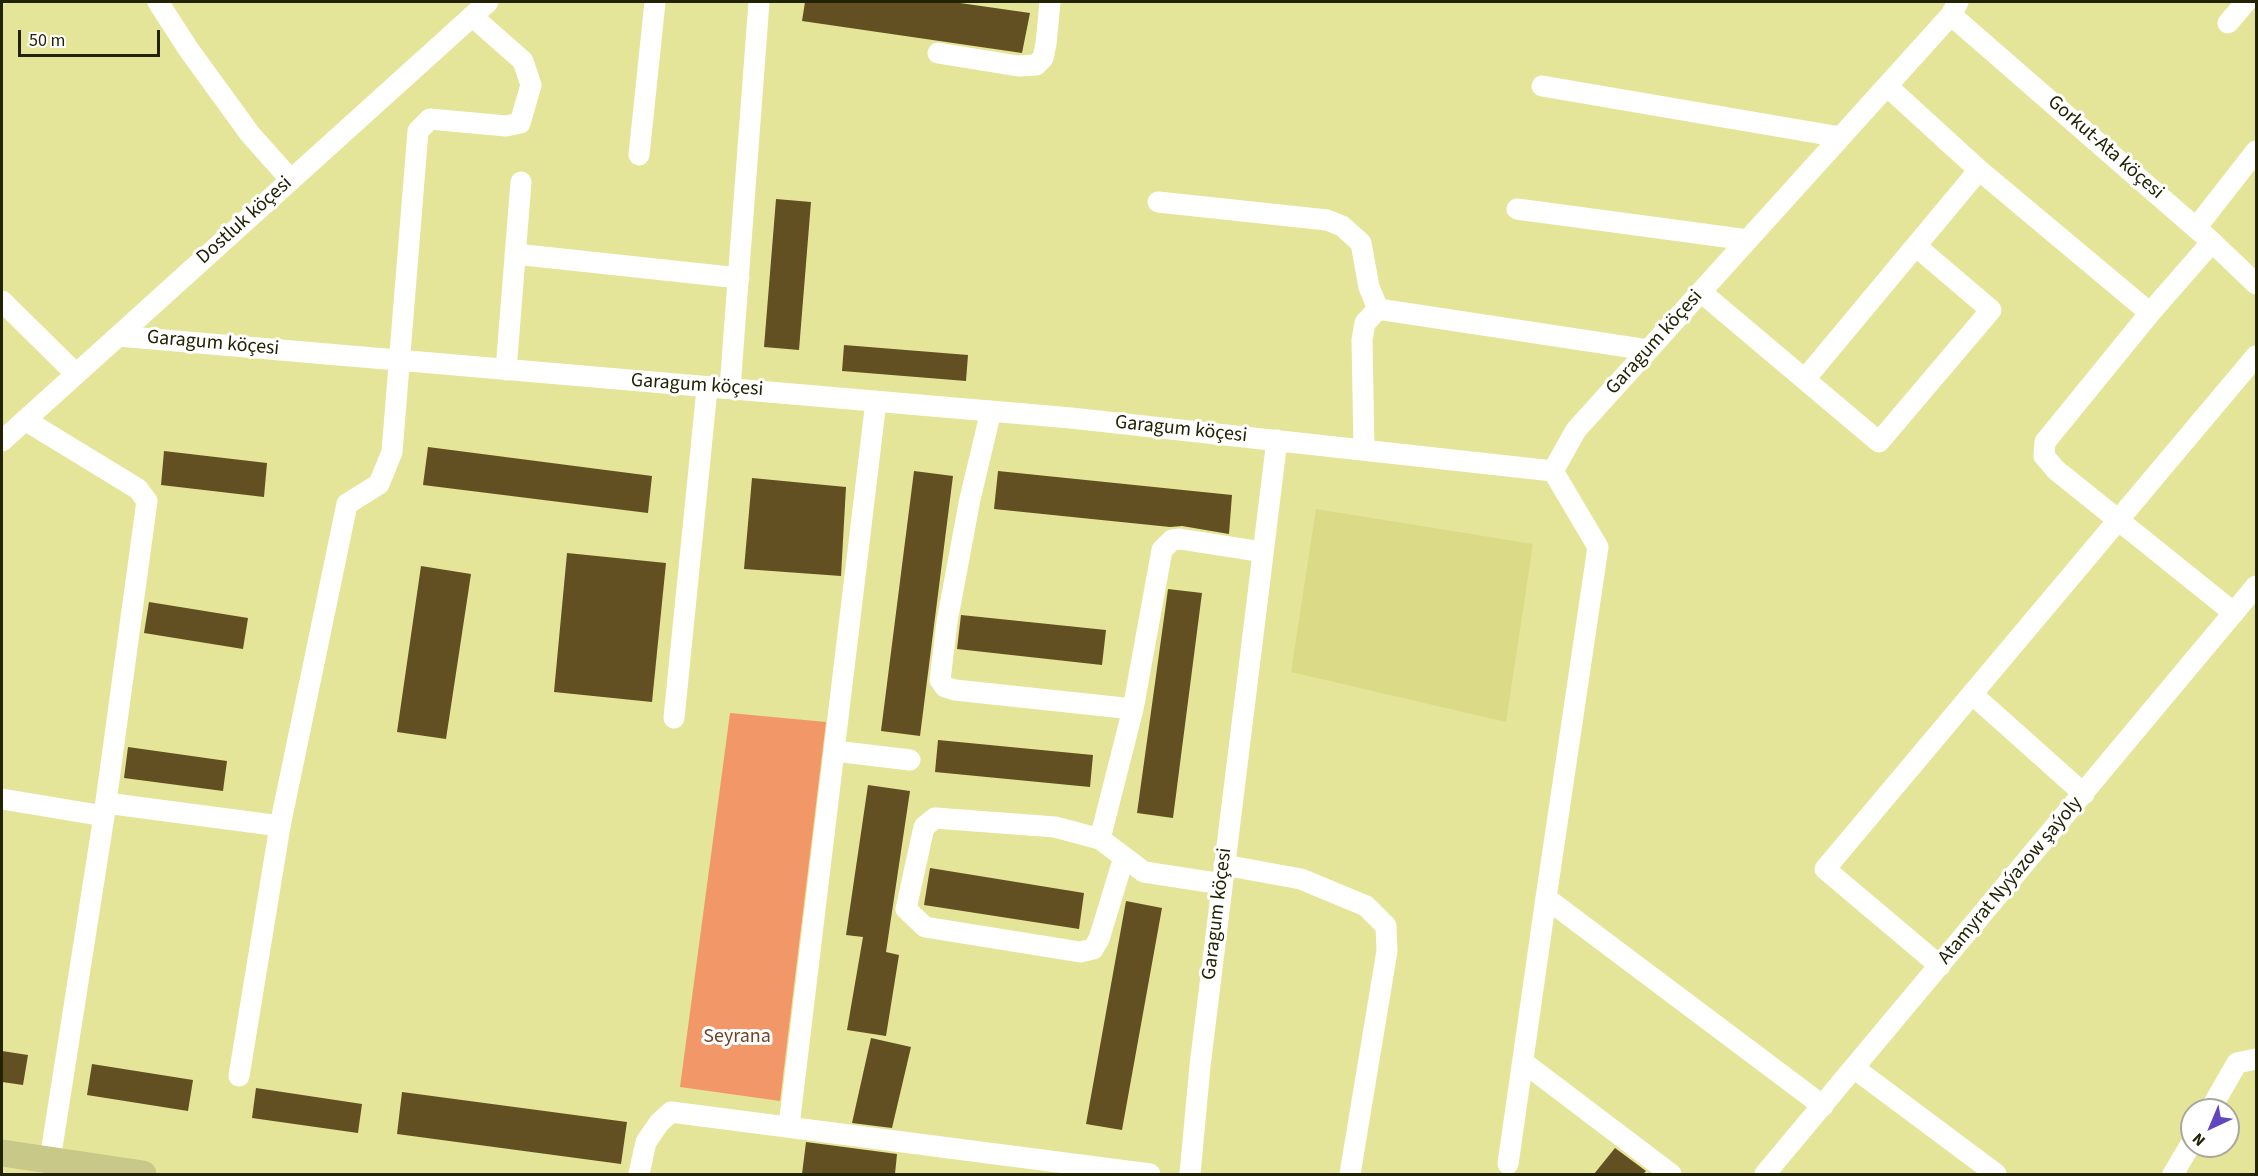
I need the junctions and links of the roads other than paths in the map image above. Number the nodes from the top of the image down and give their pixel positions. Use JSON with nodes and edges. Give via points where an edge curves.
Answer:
{"nodes":[{"id":1,"x":158,"y":2,"type":"edge"},
{"id":2,"x":488,"y":2,"type":"edge"},
{"id":3,"x":655,"y":2,"type":"edge"},
{"id":4,"x":759,"y":2,"type":"edge"},
{"id":5,"x":1050,"y":2,"type":"edge"},
{"id":6,"x":2246,"y":2,"type":"edge"},
{"id":7,"x":1955,"y":8,"type":"edge"},
{"id":8,"x":472,"y":16,"type":"junction"},
{"id":9,"x":2228,"y":23,"type":"dead end"},
{"id":10,"x":938,"y":53,"type":"dead end"},
{"id":11,"x":1542,"y":86,"type":"dead end"},
{"id":12,"x":1887,"y":86,"type":"junction"},
{"id":13,"x":1840,"y":137,"type":"junction"},
{"id":14,"x":2256,"y":151,"type":"edge"},
{"id":15,"x":639,"y":155,"type":"dead end"},
{"id":16,"x":1979,"y":170,"type":"junction"},
{"id":17,"x":291,"y":180,"type":"junction"},
{"id":18,"x":521,"y":182,"type":"dead end"},
{"id":19,"x":1158,"y":202,"type":"dead end"},
{"id":20,"x":1517,"y":209,"type":"dead end"},
{"id":21,"x":2204,"y":235,"type":"junction"},
{"id":22,"x":1748,"y":240,"type":"junction"},
{"id":23,"x":1917,"y":247,"type":"junction"},
{"id":24,"x":515,"y":254,"type":"junction"},
{"id":25,"x":739,"y":278,"type":"junction"},
{"id":26,"x":2256,"y":284,"type":"edge"},
{"id":27,"x":1701,"y":292,"type":"junction"},
{"id":28,"x":2,"y":301,"type":"edge"},
{"id":29,"x":1378,"y":309,"type":"junction"},
{"id":30,"x":2150,"y":313,"type":"junction"},
{"id":31,"x":118,"y":336,"type":"junction"},
{"id":32,"x":1648,"y":350,"type":"junction"},
{"id":33,"x":2256,"y":356,"type":"edge"},
{"id":34,"x":398,"y":360,"type":"junction"},
{"id":35,"x":506,"y":370,"type":"junction"},
{"id":36,"x":76,"y":374,"type":"junction"},
{"id":37,"x":1805,"y":379,"type":"junction"},
{"id":38,"x":707,"y":388,"type":"junction"},
{"id":39,"x":730,"y":388,"type":"junction"},
{"id":40,"x":876,"y":401,"type":"junction"},
{"id":41,"x":991,"y":411,"type":"junction"},
{"id":42,"x":25,"y":420,"type":"junction"},
{"id":43,"x":2,"y":441,"type":"edge"},
{"id":44,"x":1277,"y":441,"type":"junction"},
{"id":45,"x":1364,"y":450,"type":"junction"},
{"id":46,"x":1553,"y":471,"type":"junction"},
{"id":47,"x":2119,"y":519,"type":"junction"},
{"id":48,"x":1263,"y":552,"type":"junction"},
{"id":49,"x":2256,"y":586,"type":"edge"},
{"id":50,"x":2234,"y":613,"type":"junction"},
{"id":51,"x":1972,"y":694,"type":"junction"},
{"id":52,"x":1133,"y":709,"type":"junction"},
{"id":53,"x":674,"y":718,"type":"dead end"},
{"id":54,"x":835,"y":752,"type":"junction"},
{"id":55,"x":910,"y":760,"type":"dead end"},
{"id":56,"x":2084,"y":794,"type":"junction"},
{"id":57,"x":2,"y":799,"type":"edge"},
{"id":58,"x":105,"y":810,"type":"junction"},
{"id":59,"x":280,"y":826,"type":"junction"},
{"id":60,"x":1100,"y":839,"type":"junction"},
{"id":61,"x":1124,"y":857,"type":"junction"},
{"id":62,"x":1223,"y":875,"type":"junction"},
{"id":63,"x":1546,"y":898,"type":"junction"},
{"id":64,"x":1940,"y":966,"type":"junction"},
{"id":65,"x":2256,"y":1059,"type":"edge"},
{"id":66,"x":1523,"y":1062,"type":"junction"},
{"id":67,"x":1854,"y":1068,"type":"junction"},
{"id":68,"x":239,"y":1076,"type":"dead end"},
{"id":69,"x":2217,"y":1098,"type":"edge"},
{"id":70,"x":1823,"y":1106,"type":"junction"},
{"id":71,"x":789,"y":1126,"type":"junction"},
{"id":72,"x":2,"y":1153,"type":"edge"},
{"id":73,"x":2183,"y":1158,"type":"edge"},
{"id":74,"x":50,"y":1160,"type":"junction"},
{"id":75,"x":1508,"y":1164,"type":"dead end"},
{"id":76,"x":143,"y":1174,"type":"edge"},
{"id":77,"x":639,"y":1174,"type":"edge"},
{"id":78,"x":1150,"y":1174,"type":"edge"},
{"id":79,"x":1190,"y":1174,"type":"edge"},
{"id":80,"x":1350,"y":1174,"type":"edge"},
{"id":81,"x":1671,"y":1174,"type":"edge"},
{"id":82,"x":1765,"y":1174,"type":"edge"},
{"id":83,"x":1996,"y":1174,"type":"edge"},
{"id":84,"x":2174,"y":1174,"type":"edge"}],
"edges":[{"from":1,"to":17,"type":"street","via":[[250,134]]},
{"from":2,"to":8,"type":"street","name":"Dostluk köçesi"},
{"from":3,"to":15,"type":"street"},
{"from":4,"to":25,"type":"street"},
{"from":5,"to":10,"type":"street","via":[[1043,58],[1036,65]]},
{"from":6,"to":9,"type":"street"},
{"from":7,"to":12,"type":"street","name":"Garagum köçesi"},
{"from":7,"to":21,"type":"street","name":"Gorkut-Ata köçesi"},
{"from":8,"to":17,"type":"street","name":"Dostluk köçesi"},
{"from":8,"to":34,"type":"street","via":[[524,61],[531,85],[520,123],[506,126],[430,119],[418,131]]},
{"from":11,"to":13,"type":"street"},
{"from":12,"to":13,"type":"street","name":"Garagum köçesi"},
{"from":12,"to":16,"type":"street"},
{"from":13,"to":22,"type":"street","name":"Garagum köçesi"},
{"from":14,"to":21,"type":"street"},
{"from":16,"to":23,"type":"street"},
{"from":16,"to":30,"type":"street"},
{"from":17,"to":31,"type":"street","name":"Dostluk köçesi"},
{"from":18,"to":24,"type":"street"},
{"from":19,"to":29,"type":"street","via":[[1327,220],[1342,226],[1361,243]]},
{"from":20,"to":22,"type":"street"},
{"from":21,"to":26,"type":"street","name":"Gorkut-Ata köçesi"},
{"from":21,"to":30,"type":"street"},
{"from":22,"to":27,"type":"street","name":"Garagum köçesi"},
{"from":23,"to":37,"type":"street"},
{"from":23,"to":37,"type":"street","via":[[1991,310],[1879,442]]},
{"from":24,"to":25,"type":"street"},
{"from":24,"to":35,"type":"street"},
{"from":25,"to":39,"type":"street"},
{"from":27,"to":32,"type":"street","name":"Garagum köçesi"},
{"from":27,"to":37,"type":"street"},
{"from":28,"to":36,"type":"street"},
{"from":29,"to":32,"type":"street"},
{"from":29,"to":45,"type":"street","via":[[1365,322],[1362,340]]},
{"from":30,"to":47,"type":"street","via":[[2045,442],[2044,456],[2056,470]]},
{"from":31,"to":34,"type":"street","name":"Garagum köçesi"},
{"from":31,"to":36,"type":"street","name":"Dostluk köçesi"},
{"from":32,"to":46,"type":"street","name":"Garagum köçesi","via":[[1576,430]]},
{"from":33,"to":47,"type":"street"},
{"from":34,"to":35,"type":"street","name":"Garagum köçesi"},
{"from":34,"to":59,"type":"street","via":[[392,452],[379,484],[347,504]]},
{"from":35,"to":38,"type":"street","name":"Garagum köçesi"},
{"from":36,"to":42,"type":"street","name":"Dostluk köçesi"},
{"from":38,"to":39,"type":"street","name":"Garagum köçesi"},
{"from":38,"to":53,"type":"street"},
{"from":39,"to":40,"type":"street","name":"Garagum köçesi"},
{"from":40,"to":41,"type":"street","name":"Garagum köçesi"},
{"from":40,"to":54,"type":"street"},
{"from":41,"to":44,"type":"street","name":"Garagum köçesi"},
{"from":41,"to":52,"type":"street","via":[[953,588],[940,680],[945,687],[955,690]]},
{"from":42,"to":43,"type":"street","name":"Dostluk köçesi"},
{"from":42,"to":58,"type":"street","via":[[138,489],[147,501]]},
{"from":44,"to":45,"type":"street","name":"Garagum köçesi"},
{"from":44,"to":48,"type":"street","name":"Garagum köçesi"},
{"from":45,"to":46,"type":"street","name":"Garagum köçesi"},
{"from":46,"to":63,"type":"street","via":[[1598,547]]},
{"from":47,"to":50,"type":"street"},
{"from":47,"to":51,"type":"street"},
{"from":48,"to":52,"type":"street","via":[[1196,540],[1166,543],[1156,572]]},
{"from":48,"to":62,"type":"street","name":"Garagum köçesi"},
{"from":49,"to":50,"type":"street","name":"Atamyrat Nyýazow şaýoly"},
{"from":50,"to":56,"type":"street","name":"Atamyrat Nyýazow şaýoly"},
{"from":51,"to":56,"type":"street"},
{"from":51,"to":64,"type":"street","via":[[1825,869]]},
{"from":52,"to":60,"type":"street"},
{"from":54,"to":55,"type":"street"},
{"from":54,"to":71,"type":"street"},
{"from":56,"to":64,"type":"street","name":"Atamyrat Nyýazow şaýoly"},
{"from":57,"to":58,"type":"street"},
{"from":58,"to":59,"type":"street"},
{"from":58,"to":74,"type":"street"},
{"from":59,"to":68,"type":"street"},
{"from":60,"to":61,"type":"street"},
{"from":60,"to":61,"type":"street","via":[[1055,827],[935,818],[924,827],[906,909],[926,927],[1080,952],[1093,949]]},
{"from":61,"to":62,"type":"street","via":[[1144,872]]},
{"from":62,"to":79,"type":"street","name":"Garagum köçesi"},
{"from":62,"to":80,"type":"street","via":[[1301,879],[1366,906],[1386,926],[1387,951]]},
{"from":63,"to":66,"type":"street"},
{"from":63,"to":70,"type":"street"},
{"from":64,"to":67,"type":"street","name":"Atamyrat Nyýazow şaýoly"},
{"from":65,"to":69,"type":"street","via":[[2237,1063]]},
{"from":66,"to":75,"type":"street"},
{"from":66,"to":81,"type":"street"},
{"from":67,"to":70,"type":"street","name":"Atamyrat Nyýazow şaýoly"},
{"from":67,"to":83,"type":"street"},
{"from":70,"to":82,"type":"street","name":"Atamyrat Nyýazow şaýoly"},
{"from":71,"to":77,"type":"street","via":[[671,1112],[646,1142]]},
{"from":71,"to":78,"type":"street"},
{"from":72,"to":74,"type":"main road"},
{"from":73,"to":84,"type":"street"},
{"from":74,"to":76,"type":"main road"}]}
